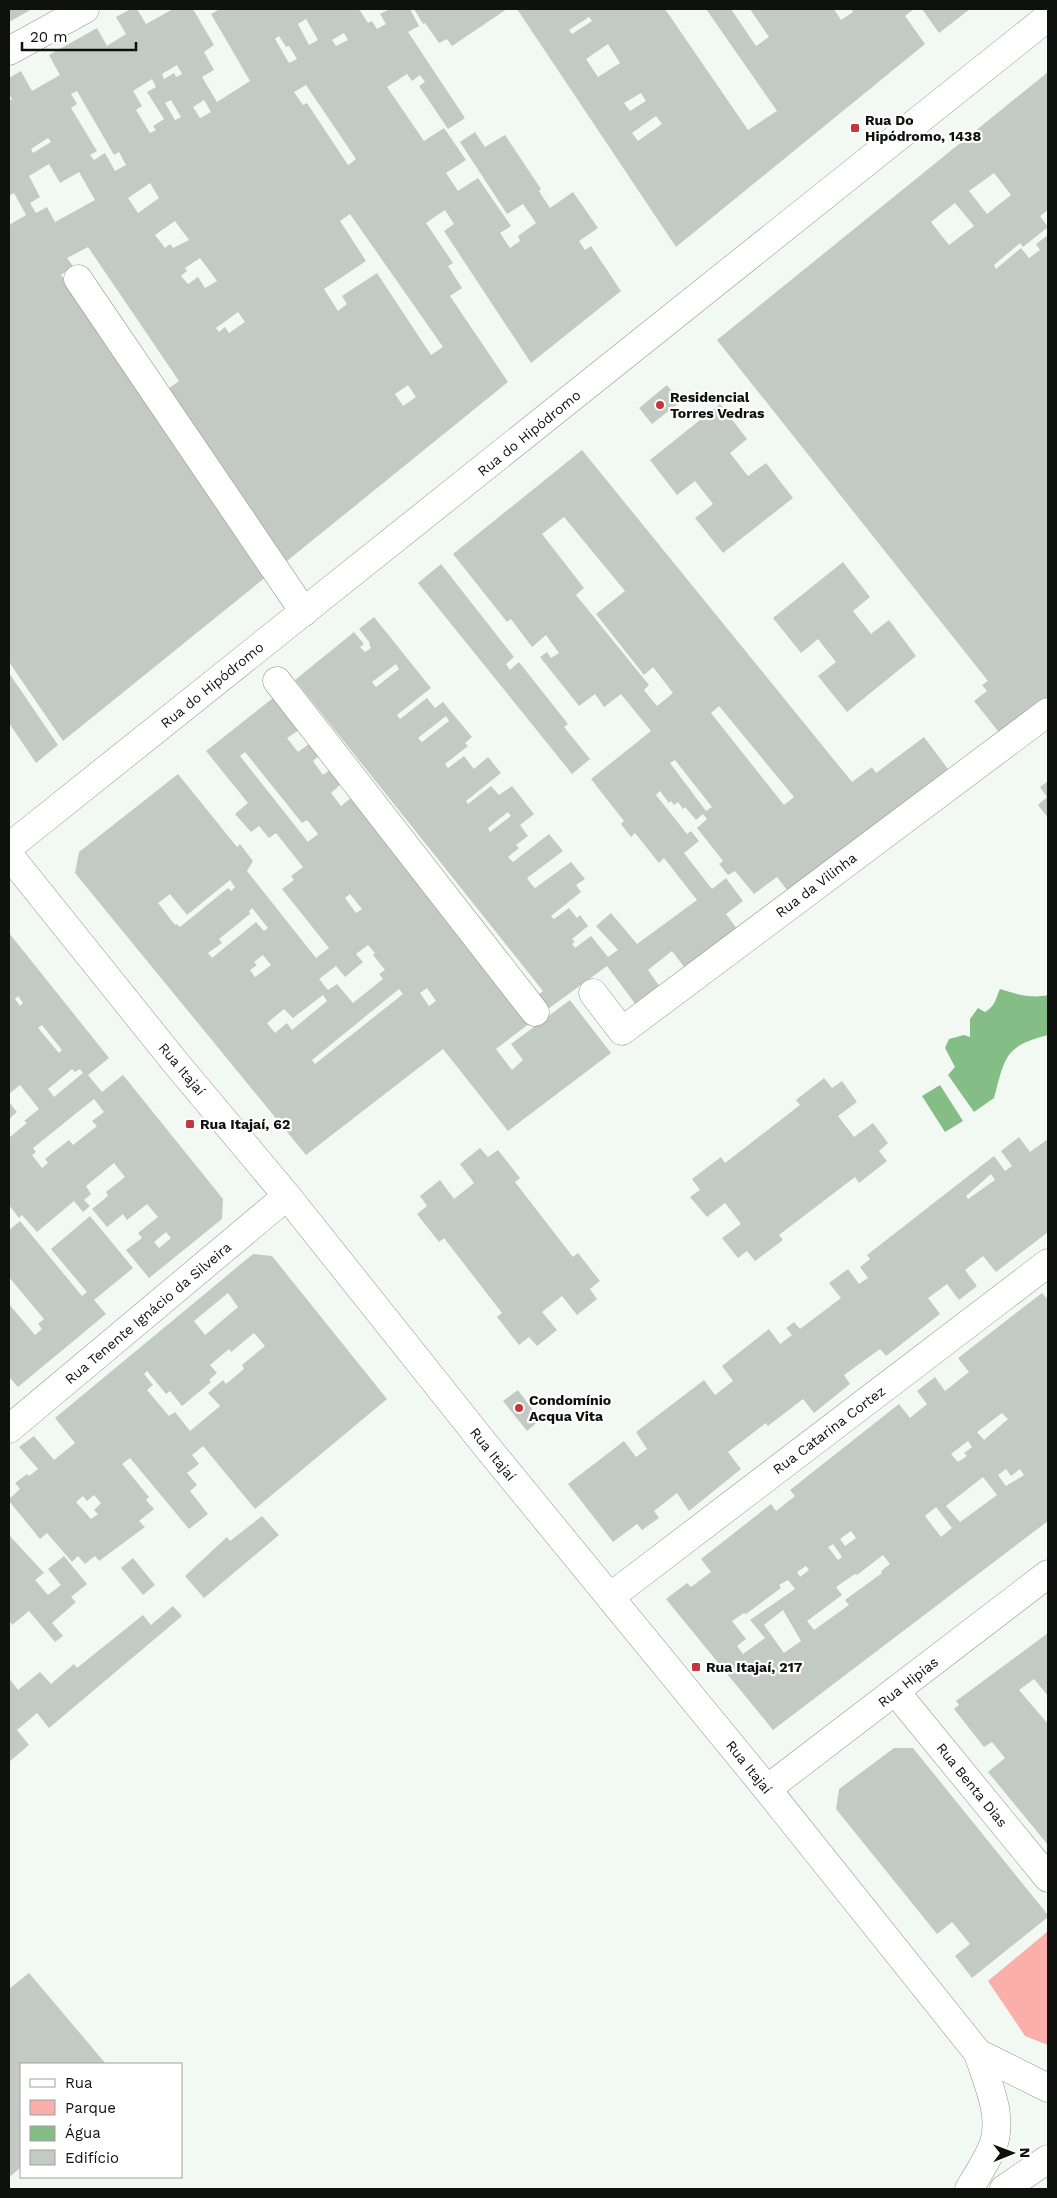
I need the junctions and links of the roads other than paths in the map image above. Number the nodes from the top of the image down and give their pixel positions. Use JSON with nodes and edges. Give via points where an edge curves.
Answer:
{"nodes":[{"id":1,"x":85,"y":9,"type":"edge"},
{"id":2,"x":1048,"y":17,"type":"edge"},
{"id":3,"x":9,"y":51,"type":"edge"},
{"id":4,"x":78,"y":279,"type":"dead end"},
{"id":5,"x":304,"y":612,"type":"junction"},
{"id":6,"x":277,"y":681,"type":"dead end"},
{"id":7,"x":1048,"y":712,"type":"edge"},
{"id":8,"x":9,"y":847,"type":"edge"},
{"id":9,"x":9,"y":855,"type":"edge"},
{"id":10,"x":593,"y":993,"type":"dead end"},
{"id":11,"x":535,"y":1012,"type":"dead end"},
{"id":12,"x":287,"y":1196,"type":"junction"},
{"id":13,"x":1048,"y":1262,"type":"edge"},
{"id":14,"x":9,"y":1429,"type":"edge"},
{"id":15,"x":1048,"y":1574,"type":"edge"},
{"id":16,"x":610,"y":1597,"type":"junction"},
{"id":17,"x":895,"y":1692,"type":"junction"},
{"id":18,"x":767,"y":1789,"type":"junction"},
{"id":19,"x":1048,"y":1878,"type":"edge"},
{"id":20,"x":978,"y":2053,"type":"junction"},
{"id":21,"x":1048,"y":2088,"type":"edge"},
{"id":22,"x":1048,"y":2158,"type":"edge"},
{"id":23,"x":969,"y":2189,"type":"edge"},
{"id":24,"x":1004,"y":2189,"type":"edge"}],
"edges":[{"from":1,"to":3,"type":"street"},
{"from":2,"to":5,"type":"street","name":"Rua do Hipódromo"},
{"from":4,"to":5,"type":"street"},
{"from":5,"to":8,"type":"street","name":"Rua do Hipódromo"},
{"from":6,"to":11,"type":"street"},
{"from":7,"to":10,"type":"street","name":"Rua da Vilinha","via":[[622,1031]]},
{"from":9,"to":12,"type":"street","name":"Rua Itajaí"},
{"from":12,"to":14,"type":"street","name":"Rua Tenente Ignácio da Silveira"},
{"from":12,"to":16,"type":"street","name":"Rua Itajaí"},
{"from":13,"to":16,"type":"street","name":"Rua Catarina Cortez"},
{"from":15,"to":17,"type":"street","name":"Rua Hipias"},
{"from":16,"to":18,"type":"street","name":"Rua Itajaí"},
{"from":17,"to":18,"type":"street","name":"Rua Hipias"},
{"from":17,"to":19,"type":"street","name":"Rua Benta Dias"},
{"from":18,"to":20,"type":"street","name":"Rua Itajaí"},
{"from":20,"to":21,"type":"street","name":"Rua Itajaí"},
{"from":20,"to":23,"type":"street","name":"Rua Itajaí","via":[[994,2102],[996,2124],[993,2146]]},
{"from":22,"to":24,"type":"street"}]}
